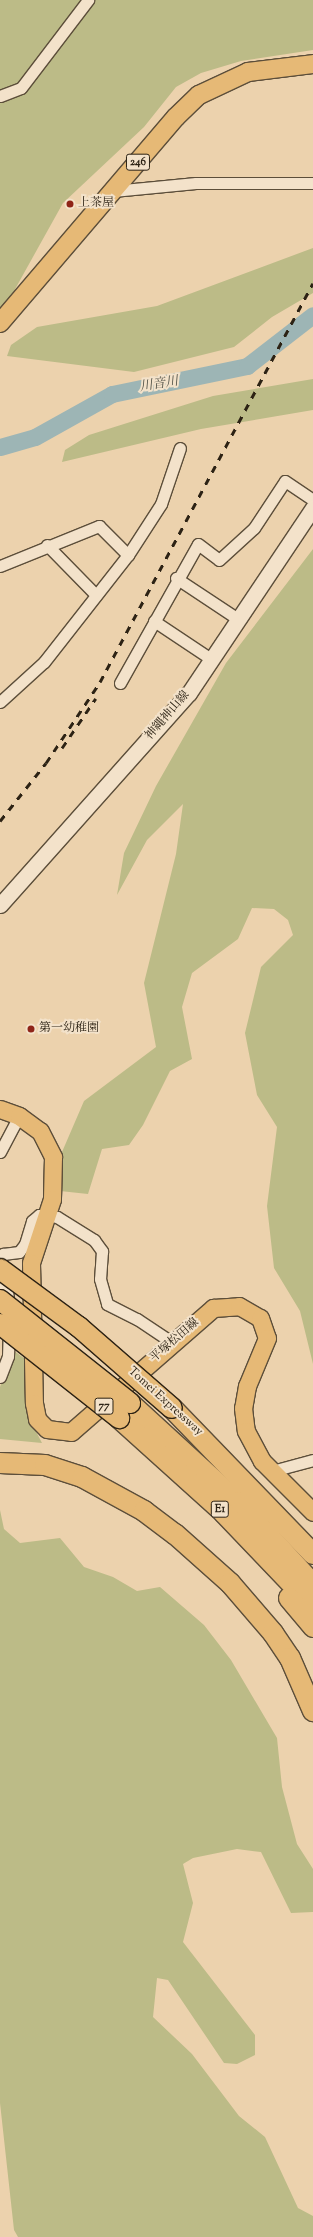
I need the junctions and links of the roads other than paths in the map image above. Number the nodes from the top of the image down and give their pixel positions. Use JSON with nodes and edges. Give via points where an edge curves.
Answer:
{"nodes":[{"id":1,"x":88,"y":0,"type":"edge"},
{"id":2,"x":313,"y":64,"type":"edge"},
{"id":3,"x":0,"y":96,"type":"edge"},
{"id":4,"x":313,"y":183,"type":"edge"},
{"id":5,"x":113,"y":191,"type":"junction"},
{"id":6,"x":0,"y":323,"type":"edge"},
{"id":7,"x":180,"y":448,"type":"dead end"},
{"id":8,"x":313,"y":500,"type":"edge"},
{"id":9,"x":313,"y":508,"type":"edge"},
{"id":10,"x":47,"y":545,"type":"junction"},
{"id":11,"x":128,"y":555,"type":"junction"},
{"id":12,"x":0,"y":566,"type":"edge"},
{"id":13,"x":176,"y":578,"type":"junction"},
{"id":14,"x":96,"y":596,"type":"junction"},
{"id":15,"x":238,"y":619,"type":"junction"},
{"id":16,"x":154,"y":621,"type":"junction"},
{"id":17,"x":211,"y":659,"type":"junction"},
{"id":18,"x":120,"y":683,"type":"dead end"},
{"id":19,"x":0,"y":702,"type":"edge"},
{"id":20,"x":0,"y":905,"type":"edge"},
{"id":21,"x":0,"y":1109,"type":"edge"},
{"id":22,"x":19,"y":1116,"type":"junction"},
{"id":23,"x":0,"y":1152,"type":"edge"},
{"id":24,"x":48,"y":1216,"type":"junction"},
{"id":25,"x":1,"y":1259,"type":"edge"},
{"id":26,"x":0,"y":1277,"type":"edge"},
{"id":27,"x":0,"y":1300,"type":"edge"},
{"id":28,"x":0,"y":1324,"type":"edge"},
{"id":29,"x":173,"y":1343,"type":"junction"},
{"id":30,"x":0,"y":1377,"type":"edge"},
{"id":31,"x":125,"y":1410,"type":"junction"},
{"id":32,"x":205,"y":1439,"type":"junction"},
{"id":33,"x":0,"y":1451,"type":"edge"},
{"id":34,"x":159,"y":1452,"type":"junction"},
{"id":35,"x":313,"y":1460,"type":"edge"},
{"id":36,"x":0,"y":1463,"type":"edge"},
{"id":37,"x":272,"y":1471,"type":"junction"},
{"id":38,"x":313,"y":1512,"type":"edge"},
{"id":39,"x":313,"y":1537,"type":"edge"},
{"id":40,"x":313,"y":1554,"type":"edge"},
{"id":41,"x":313,"y":1584,"type":"edge"},
{"id":42,"x":313,"y":1606,"type":"edge"},
{"id":43,"x":313,"y":1627,"type":"edge"},
{"id":44,"x":313,"y":1678,"type":"edge"},
{"id":45,"x":313,"y":1711,"type":"edge"}],
"edges":[{"from":1,"to":3,"type":"street","via":[[21,88]]},
{"from":2,"to":5,"type":"highway","number":"246","via":[[248,72],[199,95],[176,117]]},
{"from":4,"to":5,"type":"street","via":[[196,183]]},
{"from":5,"to":6,"type":"highway","number":"246"},
{"from":7,"to":11,"type":"street","via":[[161,504]]},
{"from":8,"to":13,"type":"street","via":[[285,481],[235,549],[219,560],[198,544]]},
{"from":9,"to":15,"type":"main road","name":"神縄神山線"},
{"from":10,"to":11,"type":"street","via":[[99,526]]},
{"from":10,"to":12,"type":"street"},
{"from":10,"to":14,"type":"street"},
{"from":11,"to":14,"type":"street"},
{"from":13,"to":15,"type":"street"},
{"from":13,"to":16,"type":"street"},
{"from":14,"to":19,"type":"street","via":[[44,662]]},
{"from":15,"to":17,"type":"main road","name":"神縄神山線"},
{"from":16,"to":17,"type":"street"},
{"from":16,"to":18,"type":"street"},
{"from":17,"to":20,"type":"main road","name":"神縄神山線","via":[[189,693]]},
{"from":21,"to":22,"type":"main road","name":"平塚松田線","number":"77"},
{"from":22,"to":23,"type":"street"},
{"from":22,"to":24,"type":"main road","name":"平塚松田線","number":"77","via":[[40,1131],[53,1157],[52,1199]]},
{"from":24,"to":25,"type":"street","via":[[39,1215],[32,1221],[19,1252]]},
{"from":24,"to":29,"type":"street","via":[[57,1217],[94,1240],[102,1251],[100,1279],[107,1304],[137,1318]]},
{"from":24,"to":29,"type":"main road","name":"平塚松田線","number":"77","via":[[31,1263],[34,1403],[37,1419],[47,1429],[71,1432]]},
{"from":25,"to":32,"type":"highway","name":"Tomei Expressway","bridge":true},
{"from":26,"to":30,"type":"street","via":[[9,1298],[8,1356]]},
{"from":27,"to":31,"type":"highway","number":"E1","bridge":true},
{"from":28,"to":31,"type":"highway","number":"E1","bridge":true},
{"from":29,"to":37,"type":"main road","name":"平塚松田線","number":"77","via":[[213,1308],[239,1306],[260,1318],[267,1338],[247,1386],[243,1408],[251,1445]]},
{"from":31,"to":34,"type":"highway","number":"E1"},
{"from":31,"to":41,"type":"highway","number":"E1","via":[[238,1502]]},
{"from":32,"to":39,"type":"highway"},
{"from":32,"to":40,"type":"highway","name":"Tomei Expressway"},
{"from":33,"to":44,"type":"highway","via":[[45,1454],[86,1466],[150,1502],[213,1552],[261,1601],[283,1627]]},
{"from":34,"to":42,"type":"highway","number":"E1","via":[[224,1513]]},
{"from":34,"to":43,"type":"highway"},
{"from":35,"to":37,"type":"street"},
{"from":36,"to":45,"type":"highway","via":[[45,1465],[82,1477],[144,1511],[175,1534],[230,1583],[268,1627],[290,1658]]},
{"from":37,"to":38,"type":"main road","name":"平塚松田線","number":"77"}]}
